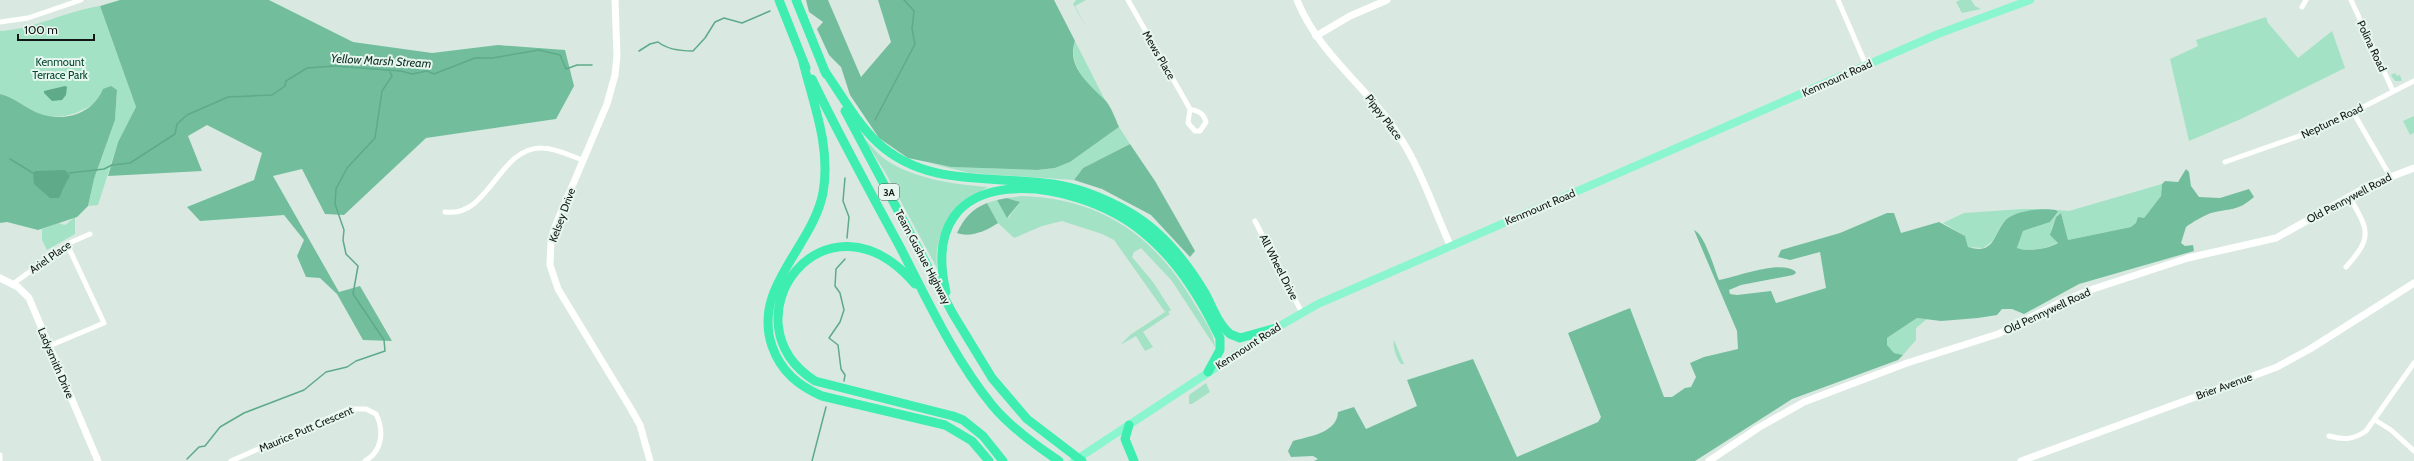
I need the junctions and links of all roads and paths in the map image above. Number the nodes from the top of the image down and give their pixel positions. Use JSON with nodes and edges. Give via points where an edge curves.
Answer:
{"nodes":[{"id":1,"x":81,"y":0,"type":"edge"},
{"id":2,"x":615,"y":0,"type":"edge"},
{"id":3,"x":780,"y":0,"type":"edge"},
{"id":4,"x":796,"y":0,"type":"edge"},
{"id":5,"x":1128,"y":0,"type":"edge"},
{"id":6,"x":1296,"y":0,"type":"edge"},
{"id":7,"x":1387,"y":0,"type":"edge"},
{"id":8,"x":1838,"y":0,"type":"edge"},
{"id":9,"x":2030,"y":0,"type":"edge"},
{"id":10,"x":2306,"y":0,"type":"edge"},
{"id":11,"x":2351,"y":0,"type":"edge"},
{"id":12,"x":2302,"y":7,"type":"dead end"},
{"id":13,"x":0,"y":22,"type":"edge"},
{"id":14,"x":1316,"y":36,"type":"junction"},
{"id":15,"x":803,"y":62,"type":"junction"},
{"id":16,"x":1866,"y":65,"type":"junction"},
{"id":17,"x":824,"y":70,"type":"junction"},
{"id":18,"x":2414,"y":81,"type":"edge"},
{"id":19,"x":2393,"y":91,"type":"junction"},
{"id":20,"x":1190,"y":109,"type":"junction"},
{"id":21,"x":2353,"y":112,"type":"junction"},
{"id":22,"x":583,"y":160,"type":"junction"},
{"id":23,"x":2225,"y":162,"type":"dead end"},
{"id":24,"x":2414,"y":168,"type":"edge"},
{"id":25,"x":2390,"y":176,"type":"junction"},
{"id":26,"x":2349,"y":196,"type":"junction"},
{"id":27,"x":445,"y":212,"type":"dead end"},
{"id":28,"x":1255,"y":221,"type":"dead end"},
{"id":29,"x":90,"y":234,"type":"dead end"},
{"id":30,"x":67,"y":244,"type":"junction"},
{"id":31,"x":1451,"y":247,"type":"junction"},
{"id":32,"x":2346,"y":267,"type":"dead end"},
{"id":33,"x":0,"y":278,"type":"edge"},
{"id":34,"x":2414,"y":283,"type":"edge"},
{"id":35,"x":13,"y":284,"type":"junction"},
{"id":36,"x":925,"y":295,"type":"junction"},
{"id":37,"x":1302,"y":313,"type":"junction"},
{"id":38,"x":954,"y":314,"type":"junction"},
{"id":39,"x":1276,"y":328,"type":"junction"},
{"id":40,"x":49,"y":346,"type":"junction"},
{"id":41,"x":2414,"y":363,"type":"edge"},
{"id":42,"x":1208,"y":372,"type":"junction"},
{"id":43,"x":2375,"y":420,"type":"junction"},
{"id":44,"x":1129,"y":425,"type":"junction"},
{"id":45,"x":2329,"y":436,"type":"dead end"},
{"id":46,"x":2414,"y":451,"type":"edge"},
{"id":47,"x":0,"y":454,"type":"edge"},
{"id":48,"x":0,"y":460,"type":"edge"},
{"id":49,"x":98,"y":461,"type":"edge"},
{"id":50,"x":231,"y":461,"type":"edge"},
{"id":51,"x":365,"y":461,"type":"edge"},
{"id":52,"x":650,"y":461,"type":"edge"},
{"id":53,"x":989,"y":461,"type":"edge"},
{"id":54,"x":1003,"y":461,"type":"edge"},
{"id":55,"x":1059,"y":461,"type":"edge"},
{"id":56,"x":1074,"y":461,"type":"edge"},
{"id":57,"x":1082,"y":461,"type":"edge"},
{"id":58,"x":1134,"y":461,"type":"edge"},
{"id":59,"x":1709,"y":461,"type":"edge"},
{"id":60,"x":2021,"y":461,"type":"edge"}],
"edges":[{"from":1,"to":13,"type":"street","via":[[28,18]]},
{"from":2,"to":22,"type":"street","name":"Kelsey Drive","via":[[615,75],[607,104]]},
{"from":3,"to":15,"type":"highway","name":"Team Gushue Highway","number":"3A"},
{"from":4,"to":17,"type":"highway","name":"Team Gushue Highway","number":"3A"},
{"from":5,"to":20,"type":"street","name":"Mews Place"},
{"from":6,"to":14,"type":"street","name":"Pippy Place"},
{"from":7,"to":14,"type":"street","via":[[1350,16]]},
{"from":8,"to":16,"type":"street"},
{"from":9,"to":16,"type":"main road","name":"Kenmount Road","via":[[1948,30]]},
{"from":10,"to":12,"type":"street"},
{"from":11,"to":19,"type":"street","name":"Polina Road"},
{"from":14,"to":31,"type":"street","name":"Pippy Place","via":[[1334,60],[1371,97],[1399,136]]},
{"from":15,"to":36,"type":"highway","name":"Team Gushue Highway","number":"3A","via":[[852,160]]},
{"from":15,"to":53,"type":"highway","via":[[824,143],[825,179],[814,218],[770,299],[767,323],[774,353],[793,380],[806,389],[822,396],[945,425],[972,441]]},
{"from":16,"to":31,"type":"main road","name":"Kenmount Road"},
{"from":17,"to":38,"type":"highway","name":"Team Gushue Highway","number":"3A"},
{"from":17,"to":39,"type":"highway","via":[[859,122],[877,142],[894,155],[914,166],[943,176],[1053,184],[1078,189],[1106,200],[1131,213],[1165,240],[1189,267],[1230,334],[1240,338]]},
{"from":18,"to":19,"type":"street","name":"Neptune Road"},
{"from":19,"to":21,"type":"street","name":"Neptune Road"},
{"from":20,"to":20,"type":"street","name":"Mews Place","via":[[1201,112],[1204,116],[1206,122],[1200,131],[1195,131],[1188,124]]},
{"from":21,"to":23,"type":"street","name":"Neptune Road","via":[[2322,128]]},
{"from":21,"to":25,"type":"street"},
{"from":22,"to":27,"type":"street","via":[[551,149],[533,149],[516,158],[470,208],[458,212]]},
{"from":22,"to":52,"type":"street","name":"Kelsey Drive","via":[[554,229],[550,254],[551,271],[562,297],[640,425]]},
{"from":24,"to":25,"type":"street","name":"Old Pennywell Road"},
{"from":25,"to":26,"type":"street","name":"Old Pennywell Road"},
{"from":26,"to":32,"type":"street","via":[[2364,223],[2365,240]]},
{"from":26,"to":59,"type":"street","name":"Old Pennywell Road","via":[[2276,238],[2188,258],[2100,286],[2063,301],[1998,334],[1906,363],[1817,397],[1787,411]]},
{"from":28,"to":37,"type":"street","name":"All Wheel Drive"},
{"from":29,"to":30,"type":"street","name":"Ariel Place"},
{"from":30,"to":35,"type":"street","name":"Ariel Place"},
{"from":30,"to":40,"type":"street","via":[[104,323]]},
{"from":31,"to":37,"type":"main road","name":"Kenmount Road"},
{"from":33,"to":35,"type":"street","name":"Ladysmith Drive"},
{"from":34,"to":60,"type":"street","name":"Brier Avenue","via":[[2310,349],[2276,367]]},
{"from":35,"to":40,"type":"street","name":"Ladysmith Drive","via":[[28,298]]},
{"from":36,"to":54,"type":"highway","via":[[892,261],[877,251],[845,246],[828,248],[798,267],[788,281],[781,297],[778,315],[784,347],[802,372],[815,380],[939,411],[963,420],[983,436]]},
{"from":36,"to":55,"type":"highway","name":"Team Gushue Highway","number":"3A","via":[[962,362],[992,406],[1025,436]]},
{"from":37,"to":39,"type":"main road","name":"Kenmount Road"},
{"from":38,"to":42,"type":"highway","via":[[942,274],[941,252],[946,231],[957,213],[973,199],[998,190],[1022,189],[1060,193],[1104,207],[1124,219],[1144,232],[1178,266],[1220,338],[1220,350]]},
{"from":38,"to":57,"type":"highway","name":"Team Gushue Highway","number":"3A","via":[[978,357],[1005,395],[1027,419]]},
{"from":39,"to":42,"type":"main road","name":"Kenmount Road"},
{"from":40,"to":49,"type":"street","name":"Ladysmith Drive"},
{"from":41,"to":43,"type":"street"},
{"from":42,"to":44,"type":"main road","name":"Kenmount Road"},
{"from":43,"to":45,"type":"street","via":[[2366,431],[2356,437],[2344,440]]},
{"from":43,"to":46,"type":"street","via":[[2391,430]]},
{"from":44,"to":56,"type":"main road","name":"Kenmount Road"},
{"from":44,"to":58,"type":"highway","via":[[1126,439]]},
{"from":47,"to":48,"type":"street"},
{"from":50,"to":51,"type":"street","name":"Maurice Putt Crescent","via":[[349,409],[358,408],[376,414],[382,434],[378,447]]}]}
